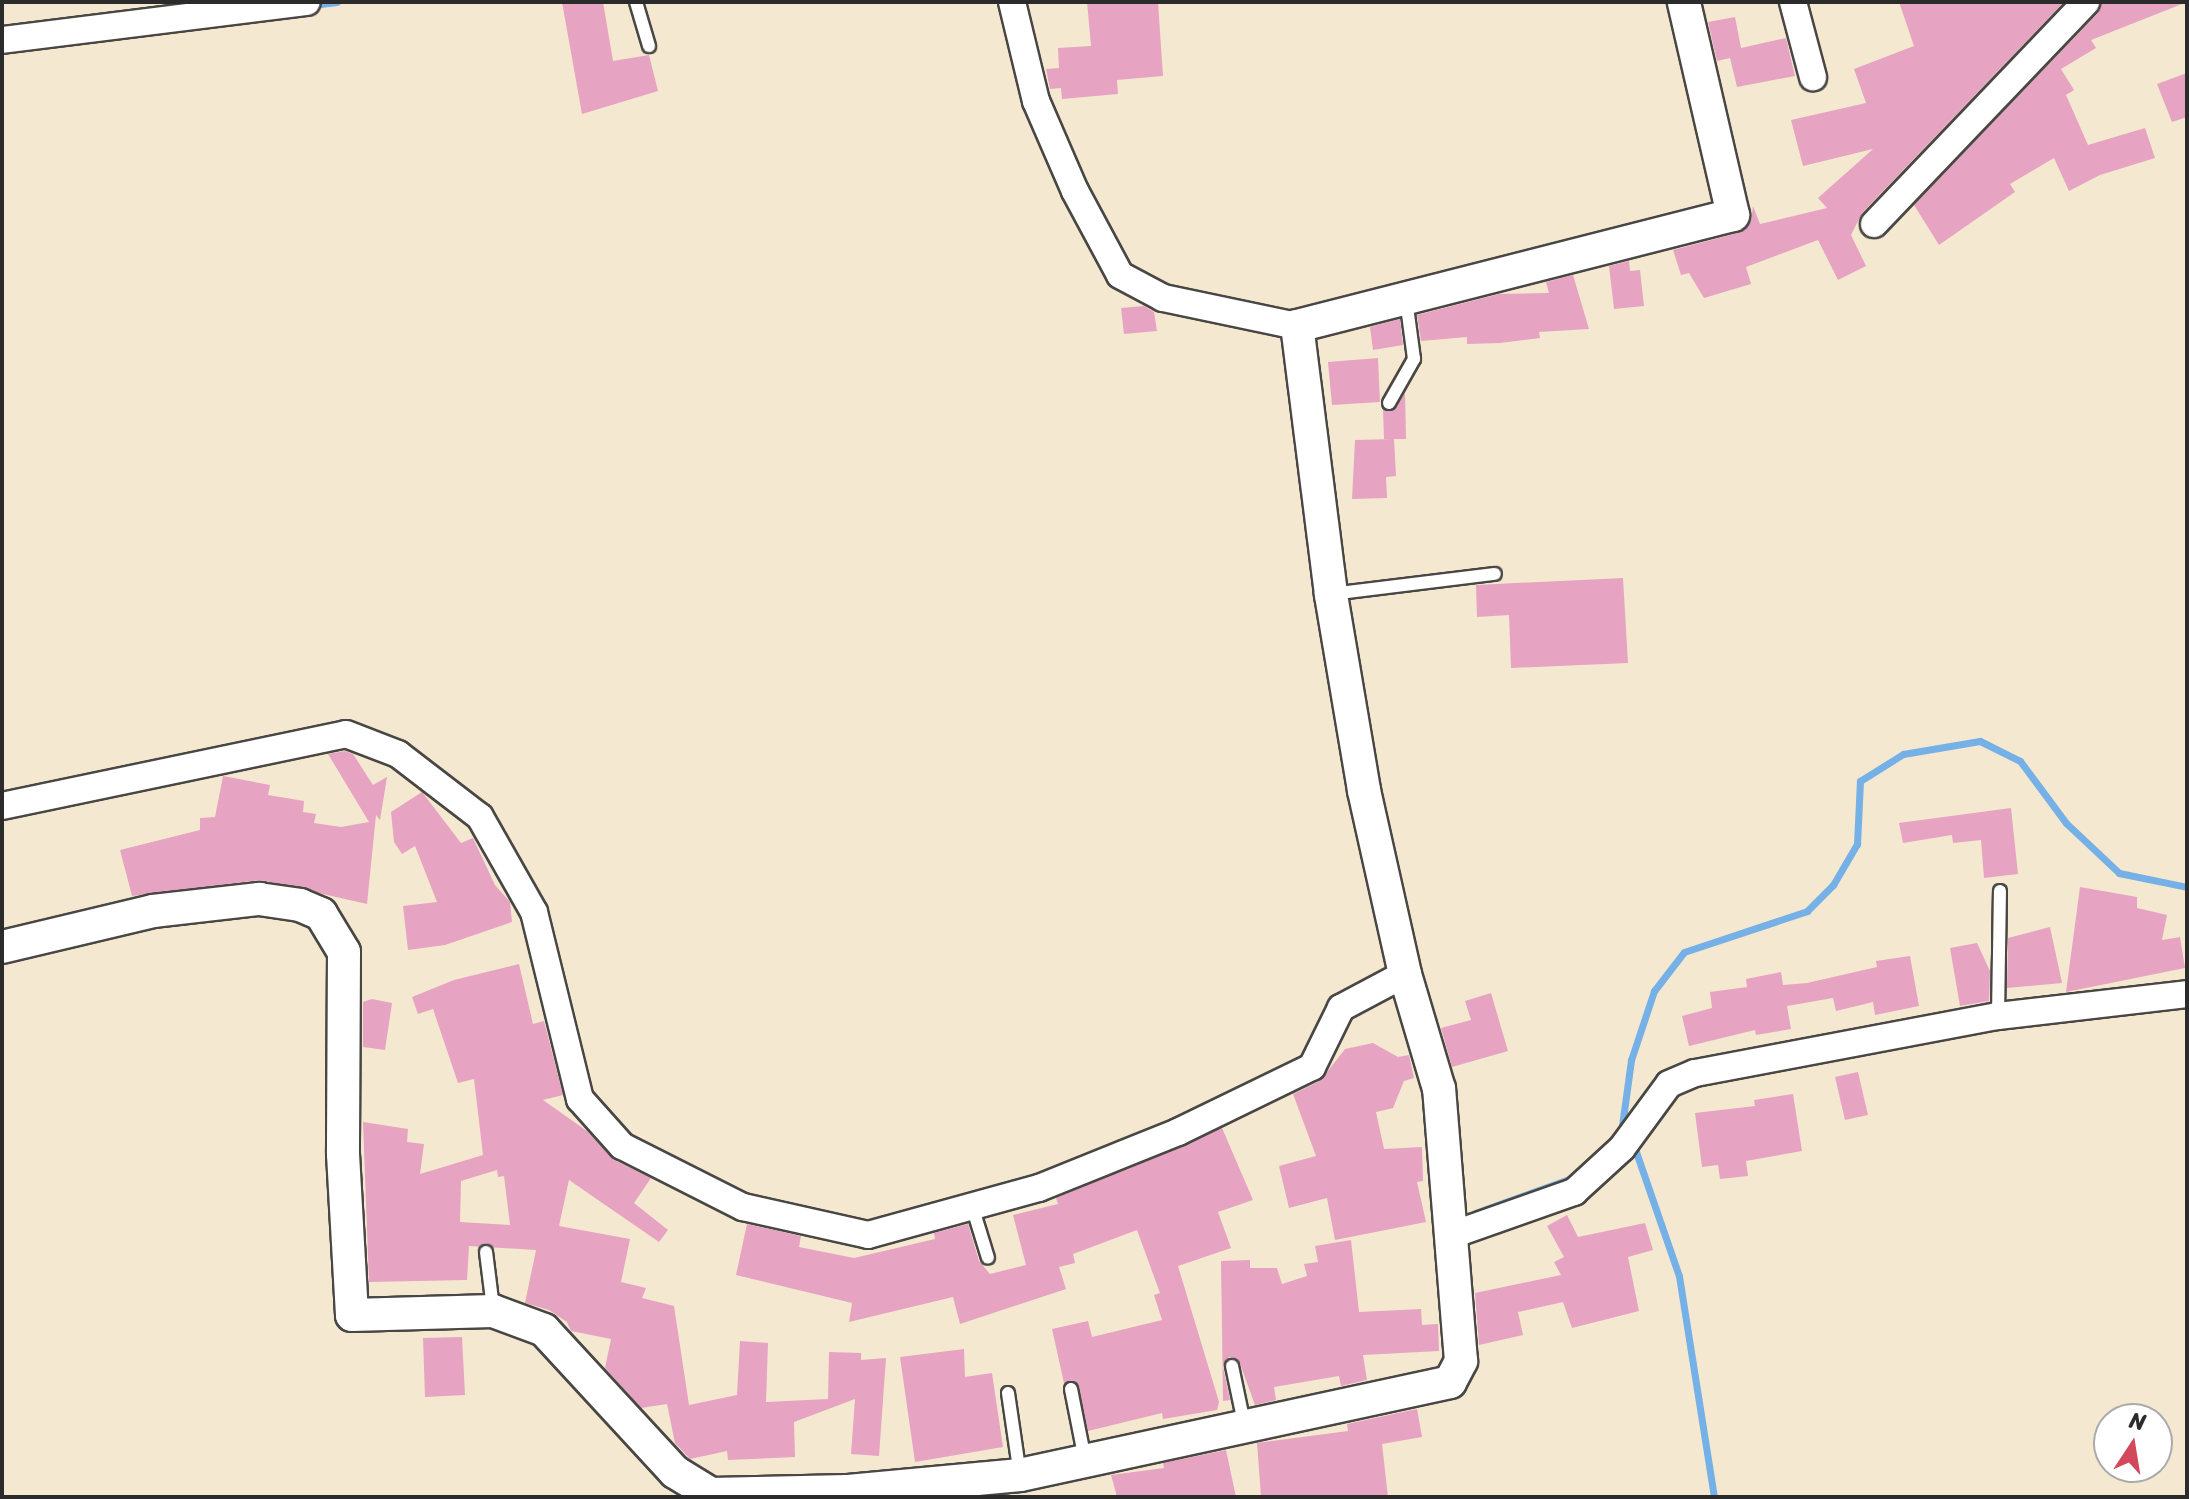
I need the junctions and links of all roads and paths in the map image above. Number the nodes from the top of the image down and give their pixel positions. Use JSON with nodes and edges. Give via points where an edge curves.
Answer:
{"nodes":[{"id":1,"x":307,"y":2,"type":"edge"},
{"id":2,"x":636,"y":2,"type":"edge"},
{"id":3,"x":1012,"y":2,"type":"edge"},
{"id":4,"x":1684,"y":2,"type":"edge"},
{"id":5,"x":1793,"y":2,"type":"edge"},
{"id":6,"x":2086,"y":2,"type":"edge"},
{"id":7,"x":2,"y":40,"type":"edge"},
{"id":8,"x":649,"y":46,"type":"dead end"},
{"id":9,"x":1813,"y":77,"type":"dead end"},
{"id":10,"x":1874,"y":224,"type":"dead end"},
{"id":11,"x":1406,"y":296,"type":"junction"},
{"id":12,"x":1297,"y":326,"type":"junction"},
{"id":13,"x":1389,"y":403,"type":"dead end"},
{"id":14,"x":1495,"y":574,"type":"dead end"},
{"id":15,"x":1331,"y":594,"type":"junction"},
{"id":16,"x":2,"y":806,"type":"edge"},
{"id":17,"x":2000,"y":891,"type":"dead end"},
{"id":18,"x":2,"y":947,"type":"edge"},
{"id":19,"x":1405,"y":974,"type":"junction"},
{"id":20,"x":2187,"y":994,"type":"edge"},
{"id":21,"x":1998,"y":1016,"type":"junction"},
{"id":22,"x":972,"y":1206,"type":"junction"},
{"id":23,"x":1449,"y":1236,"type":"junction"},
{"id":24,"x":486,"y":1252,"type":"dead end"},
{"id":25,"x":988,"y":1258,"type":"dead end"},
{"id":26,"x":493,"y":1311,"type":"junction"},
{"id":27,"x":1232,"y":1366,"type":"dead end"},
{"id":28,"x":1071,"y":1389,"type":"dead end"},
{"id":29,"x":1008,"y":1393,"type":"dead end"},
{"id":30,"x":1244,"y":1423,"type":"junction"},
{"id":31,"x":1085,"y":1460,"type":"junction"},
{"id":32,"x":1020,"y":1475,"type":"junction"}],
"edges":[{"from":1,"to":7,"type":"street"},
{"from":2,"to":8,"type":"lane"},
{"from":3,"to":12,"type":"street","via":[[1036,101],[1075,191],[1120,275],[1163,298]]},
{"from":4,"to":11,"type":"street","via":[[1733,215]]},
{"from":5,"to":9,"type":"street"},
{"from":6,"to":10,"type":"street"},
{"from":11,"to":12,"type":"street"},
{"from":11,"to":13,"type":"lane","via":[[1414,359]]},
{"from":12,"to":15,"type":"street"},
{"from":14,"to":15,"type":"lane"},
{"from":15,"to":19,"type":"street","via":[[1364,790]]},
{"from":16,"to":22,"type":"street","via":[[346,734],[398,754],[480,817],[488,830],[534,912],[580,1099],[622,1146],[743,1207],[868,1235]]},
{"from":17,"to":21,"type":"lane"},
{"from":18,"to":26,"type":"street","via":[[153,911],[259,899],[321,914],[344,952],[344,1184],[352,1315]]},
{"from":19,"to":22,"type":"street","via":[[1341,1008],[1312,1067],[1178,1132],[1039,1188]]},
{"from":19,"to":23,"type":"street","via":[[1439,1089]]},
{"from":20,"to":21,"type":"street"},
{"from":21,"to":23,"type":"street","via":[[1695,1073],[1669,1084],[1622,1148],[1574,1192]]},
{"from":22,"to":25,"type":"lane"},
{"from":23,"to":30,"type":"street","via":[[1461,1361],[1450,1382]]},
{"from":24,"to":26,"type":"lane"},
{"from":26,"to":32,"type":"street","via":[[544,1330],[675,1472],[711,1494],[848,1491]]},
{"from":27,"to":30,"type":"lane"},
{"from":28,"to":31,"type":"lane"},
{"from":29,"to":32,"type":"lane"},
{"from":30,"to":31,"type":"street"},
{"from":31,"to":32,"type":"street"}]}
